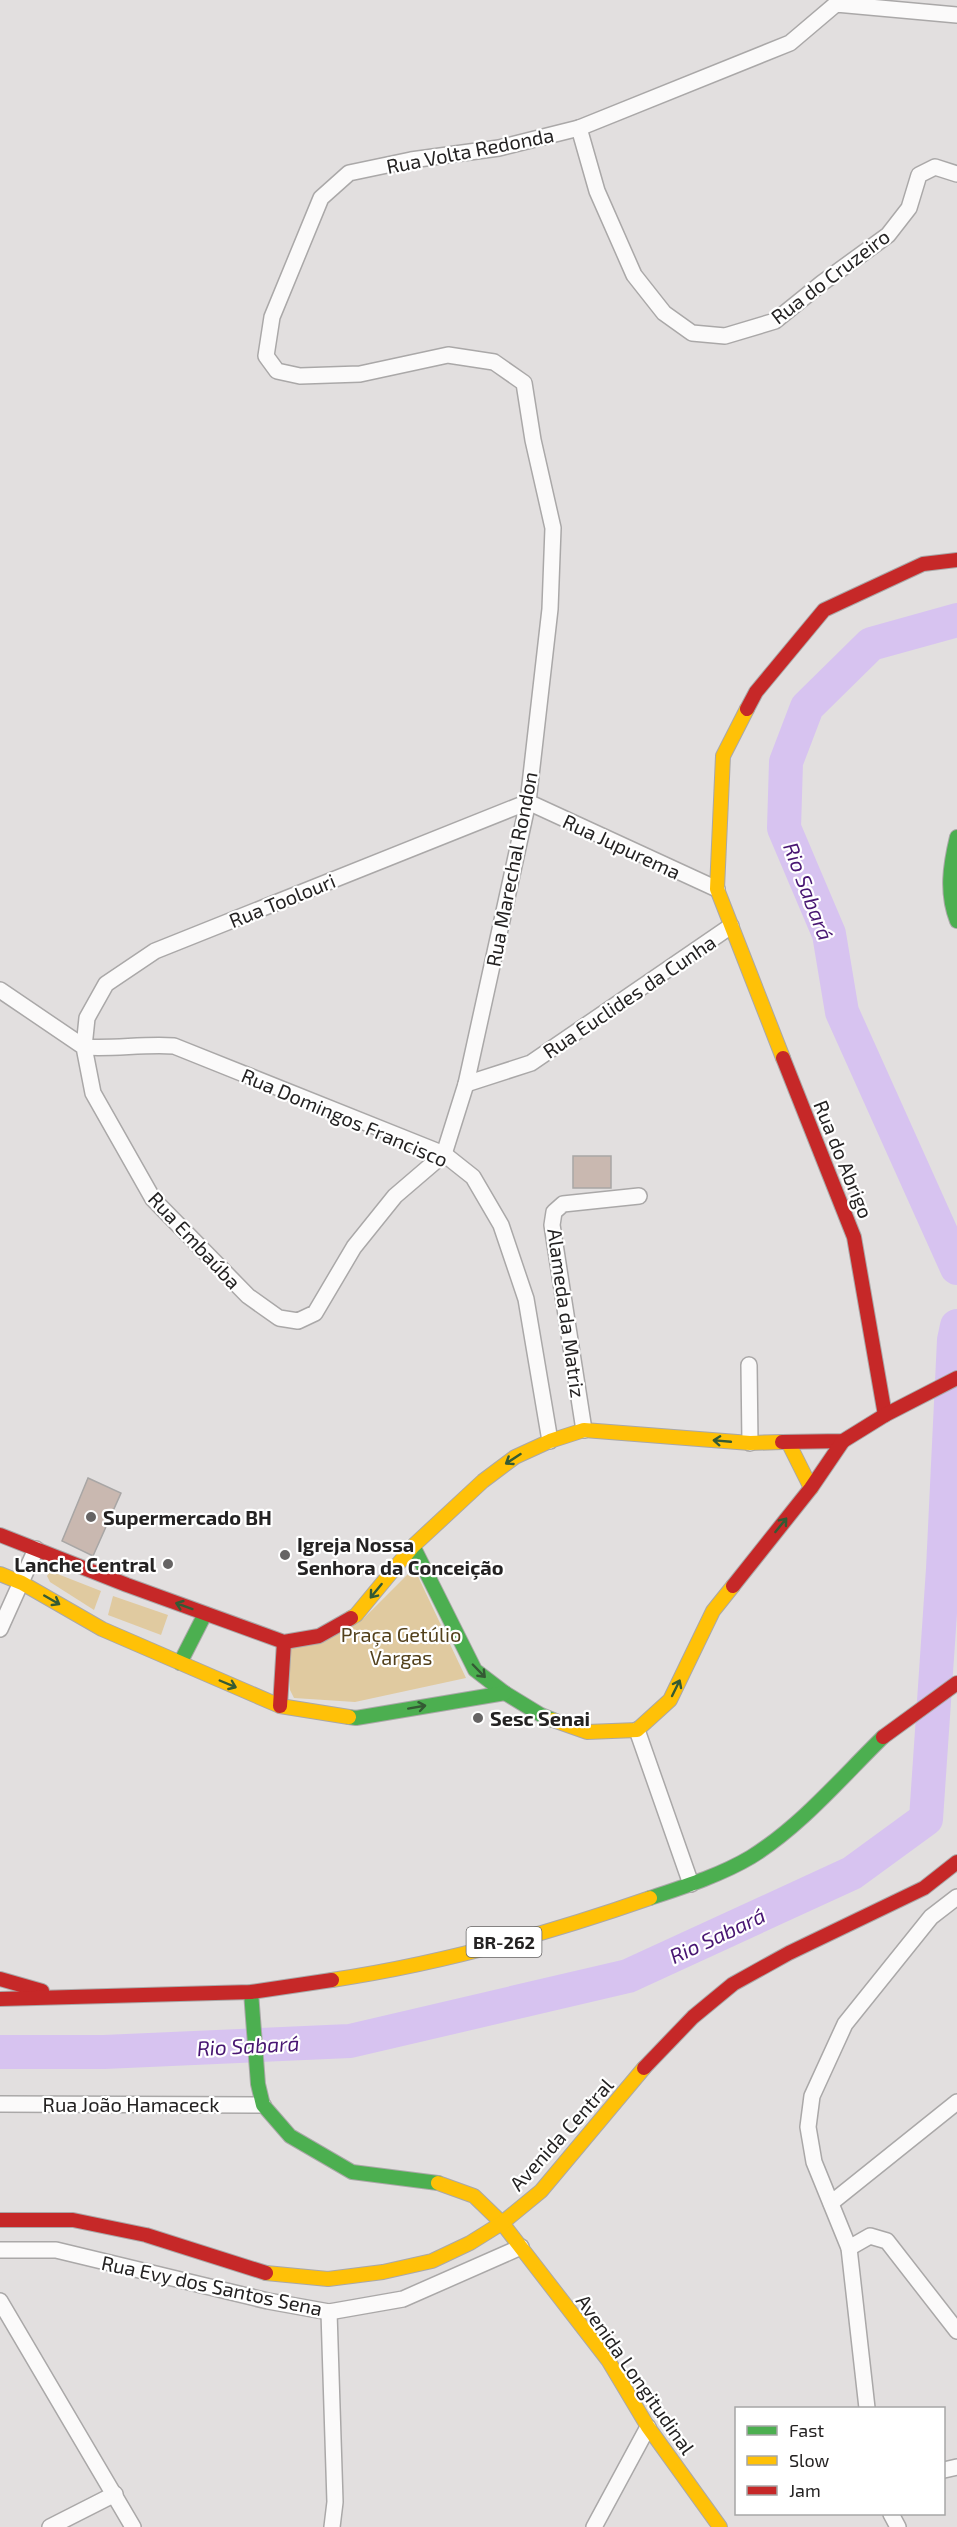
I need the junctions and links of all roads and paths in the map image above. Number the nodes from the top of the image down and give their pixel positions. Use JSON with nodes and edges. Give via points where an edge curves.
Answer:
{"nodes":[{"id":1,"x":926,"y":0,"type":"edge"},
{"id":2,"x":836,"y":2,"type":"edge"},
{"id":3,"x":915,"y":11,"type":"junction"},
{"id":4,"x":957,"y":15,"type":"edge"},
{"id":5,"x":579,"y":128,"type":"junction"},
{"id":6,"x":957,"y":174,"type":"edge"},
{"id":7,"x":448,"y":355,"type":"joint"},
{"id":8,"x":957,"y":560,"type":"edge"},
{"id":9,"x":528,"y":802,"type":"junction"},
{"id":10,"x":957,"y":837,"type":"edge"},
{"id":11,"x":717,"y":889,"type":"junction"},
{"id":12,"x":957,"y":921,"type":"edge"},
{"id":13,"x":730,"y":926,"type":"junction"},
{"id":14,"x":0,"y":990,"type":"edge"},
{"id":15,"x":84,"y":1047,"type":"junction"},
{"id":16,"x":466,"y":1084,"type":"junction"},
{"id":17,"x":444,"y":1154,"type":"junction"},
{"id":18,"x":639,"y":1196,"type":"dead end"},
{"id":19,"x":749,"y":1365,"type":"dead end"},
{"id":20,"x":957,"y":1378,"type":"edge"},
{"id":21,"x":885,"y":1415,"type":"junction"},
{"id":22,"x":584,"y":1430,"type":"junction"},
{"id":23,"x":550,"y":1441,"type":"junction"},
{"id":24,"x":843,"y":1441,"type":"junction"},
{"id":25,"x":788,"y":1442,"type":"junction"},
{"id":26,"x":750,"y":1443,"type":"junction"},
{"id":27,"x":811,"y":1488,"type":"junction"},
{"id":28,"x":0,"y":1535,"type":"edge"},
{"id":29,"x":413,"y":1546,"type":"junction"},
{"id":30,"x":36,"y":1549,"type":"junction"},
{"id":31,"x":0,"y":1574,"type":"edge"},
{"id":32,"x":22,"y":1584,"type":"junction"},
{"id":33,"x":205,"y":1614,"type":"junction"},
{"id":34,"x":0,"y":1629,"type":"edge"},
{"id":35,"x":284,"y":1642,"type":"junction"},
{"id":36,"x":180,"y":1663,"type":"junction"},
{"id":37,"x":957,"y":1683,"type":"edge"},
{"id":38,"x":505,"y":1693,"type":"junction"},
{"id":39,"x":280,"y":1706,"type":"junction"},
{"id":40,"x":637,"y":1731,"type":"junction"},
{"id":41,"x":957,"y":1862,"type":"edge"},
{"id":42,"x":691,"y":1884,"type":"junction"},
{"id":43,"x":957,"y":1897,"type":"edge"},
{"id":44,"x":0,"y":1979,"type":"edge"},
{"id":45,"x":251,"y":1992,"type":"junction"},
{"id":46,"x":0,"y":1999,"type":"edge"},
{"id":47,"x":68,"y":1999,"type":"junction"},
{"id":48,"x":957,"y":2102,"type":"edge"},
{"id":49,"x":0,"y":2104,"type":"edge"},
{"id":50,"x":263,"y":2105,"type":"junction"},
{"id":51,"x":831,"y":2203,"type":"junction"},
{"id":52,"x":0,"y":2220,"type":"edge"},
{"id":53,"x":502,"y":2223,"type":"junction"},
{"id":54,"x":521,"y":2247,"type":"junction"},
{"id":55,"x":849,"y":2248,"type":"junction"},
{"id":56,"x":0,"y":2250,"type":"edge"},
{"id":57,"x":0,"y":2301,"type":"edge"},
{"id":58,"x":329,"y":2312,"type":"junction"},
{"id":59,"x":957,"y":2331,"type":"edge"},
{"id":60,"x":867,"y":2407,"type":"edge"},
{"id":61,"x":648,"y":2427,"type":"junction"},
{"id":62,"x":115,"y":2494,"type":"junction"},
{"id":63,"x":50,"y":2527,"type":"edge"},
{"id":64,"x":133,"y":2527,"type":"edge"},
{"id":65,"x":332,"y":2527,"type":"edge"},
{"id":66,"x":594,"y":2527,"type":"edge"},
{"id":67,"x":720,"y":2527,"type":"edge"}],
"edges":[{"from":1,"to":3,"type":"street"},
{"from":2,"to":3,"type":"street","name":"Rua Volta Redonda"},
{"from":2,"to":5,"type":"street","name":"Rua Volta Redonda","via":[[790,43]]},
{"from":3,"to":4,"type":"street","name":"Rua Volta Redonda"},
{"from":5,"to":6,"type":"street","name":"Rua do Cruzeiro","via":[[597,191],[634,275],[664,313],[692,333],[725,336],[775,321],[888,236],[909,208],[920,175],[935,167]]},
{"from":5,"to":7,"type":"street","name":"Rua Volta Redonda","via":[[500,148],[348,173],[321,198],[272,317],[266,356],[277,370],[300,376],[360,374]]},
{"from":7,"to":9,"type":"street","name":"Rua Marechal Rondon","via":[[494,362],[524,383],[553,528],[550,609]]},
{"from":8,"to":11,"type":"main road","name":"Rua Euclides da Cunha","via":[[923,564],[824,610],[756,692],[723,756]]},
{"from":9,"to":11,"type":"street","name":"Rua Jupurema"},
{"from":9,"to":15,"type":"street","name":"Rua Toolouri","via":[[155,951],[105,984],[87,1018]]},
{"from":9,"to":16,"type":"street","name":"Rua Marechal Rondon"},
{"from":10,"to":12,"type":"main road","via":[[949,868],[951,908]]},
{"from":11,"to":13,"type":"main road","name":"Rua Euclides da Cunha"},
{"from":13,"to":16,"type":"street","name":"Rua Euclides da Cunha","via":[[531,1063]]},
{"from":13,"to":21,"type":"main road","name":"Rua do Abrigo","via":[[854,1238]]},
{"from":14,"to":15,"type":"street"},
{"from":15,"to":17,"type":"street","name":"Rua Domingos Francisco","via":[[174,1046]]},
{"from":15,"to":17,"type":"street","name":"Rua Embaúba","via":[[93,1093],[153,1199],[248,1296],[279,1318],[298,1321],[315,1313],[354,1247],[395,1196]]},
{"from":16,"to":17,"type":"street","name":"Rua Marechal Rondon"},
{"from":17,"to":23,"type":"street","name":"Rua Domingos Francisco","via":[[473,1177],[501,1224],[526,1299]]},
{"from":18,"to":22,"type":"street","name":"Alameda da Matriz","via":[[563,1204],[554,1212],[552,1225]]},
{"from":19,"to":26,"type":"street"},
{"from":20,"to":21,"type":"main road"},
{"from":21,"to":24,"type":"main road"},
{"from":22,"to":23,"type":"main road"},
{"from":26,"to":22,"type":"main road","one_way":true},
{"from":23,"to":29,"type":"main road","one_way":true,"via":[[515,1457],[483,1481]]},
{"from":24,"to":25,"type":"main road"},
{"from":24,"to":27,"type":"main road"},
{"from":25,"to":26,"type":"main road"},
{"from":25,"to":27,"type":"main road"},
{"from":40,"to":27,"type":"main road","one_way":true,"via":[[670,1700],[713,1611]]},
{"from":28,"to":30,"type":"main road"},
{"from":29,"to":35,"type":"main road","one_way":true,"via":[[356,1616],[319,1636]]},
{"from":29,"to":38,"type":"main road","one_way":true,"via":[[475,1670]]},
{"from":30,"to":32,"type":"street"},
{"from":33,"to":30,"type":"main road","one_way":true},
{"from":31,"to":32,"type":"main road"},
{"from":32,"to":34,"type":"street"},
{"from":32,"to":36,"type":"main road","one_way":true,"via":[[102,1629]]},
{"from":33,"to":35,"type":"main road"},
{"from":33,"to":36,"type":"main road"},
{"from":35,"to":39,"type":"main road"},
{"from":36,"to":39,"type":"main road","one_way":true},
{"from":37,"to":42,"type":"main road","number":"BR-262","via":[[884,1736],[793,1824],[751,1857]]},
{"from":39,"to":38,"type":"main road","one_way":true,"via":[[356,1718]]},
{"from":38,"to":40,"type":"main road","via":[[541,1715],[587,1732]]},
{"from":40,"to":42,"type":"street"},
{"from":41,"to":53,"type":"main road","name":"Avenida Central","via":[[924,1888],[733,1984],[693,2017],[645,2067],[541,2191]]},
{"from":42,"to":45,"type":"main road","number":"BR-262","via":[[565,1928],[380,1973]]},
{"from":43,"to":51,"type":"street","via":[[931,1917],[845,2024],[812,2096],[808,2127],[814,2162]]},
{"from":44,"to":47,"type":"main road","number":"BR-262"},
{"from":45,"to":47,"type":"main road","number":"BR-262"},
{"from":45,"to":50,"type":"main road","name":"Avenida Longitudinal"},
{"from":46,"to":47,"type":"main road","number":"BR-262"},
{"from":48,"to":51,"type":"street"},
{"from":49,"to":50,"type":"street","name":"Rua João Hamaceck"},
{"from":50,"to":53,"type":"main road","name":"Avenida Longitudinal","via":[[290,2136],[352,2172],[438,2183],[474,2196]]},
{"from":51,"to":55,"type":"street"},
{"from":52,"to":53,"type":"main road","name":"Avenida Central","via":[[73,2220],[146,2235],[264,2273],[328,2279],[432,2261]]},
{"from":53,"to":54,"type":"main road","name":"Avenida Longitudinal"},
{"from":54,"to":58,"type":"street","name":"Rua Evy dos Santos Sena","via":[[403,2299]]},
{"from":54,"to":61,"type":"main road","name":"Avenida Longitudinal","via":[[608,2360]]},
{"from":55,"to":59,"type":"street","via":[[870,2236],[887,2241]]},
{"from":55,"to":60,"type":"street"},
{"from":56,"to":58,"type":"street","name":"Rua Evy dos Santos Sena","via":[[56,2250],[267,2301]]},
{"from":57,"to":62,"type":"street"},
{"from":58,"to":65,"type":"street","via":[[335,2502]]},
{"from":61,"to":66,"type":"street"},
{"from":61,"to":67,"type":"main road","name":"Avenida Longitudinal"},
{"from":62,"to":63,"type":"street"},
{"from":62,"to":64,"type":"street"}]}
